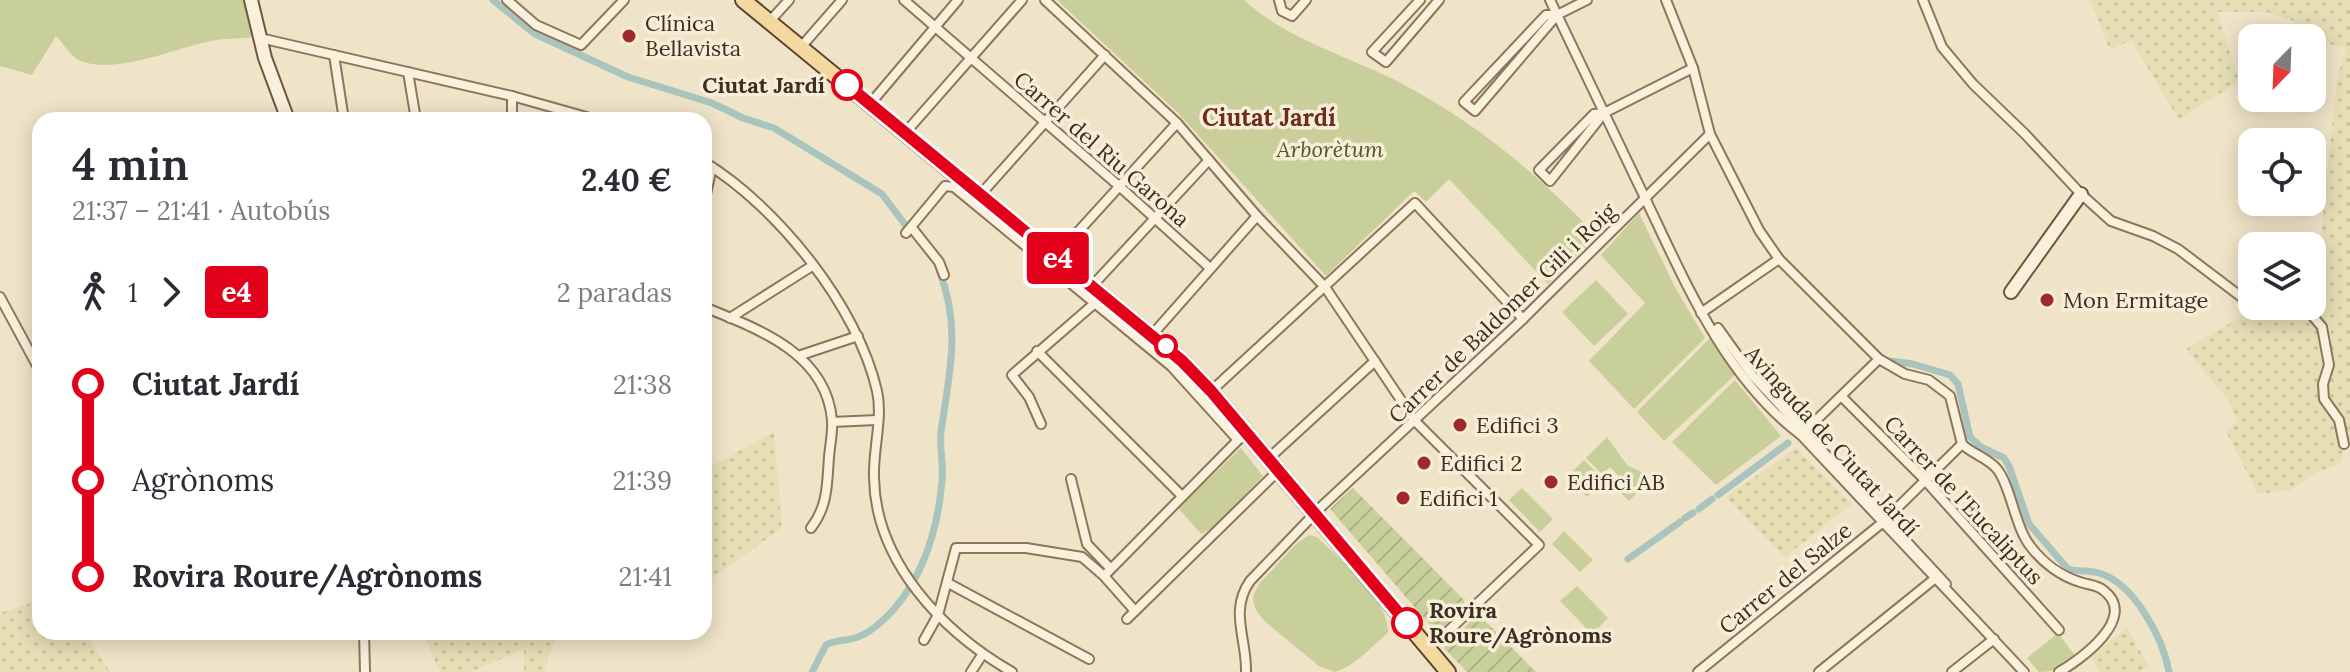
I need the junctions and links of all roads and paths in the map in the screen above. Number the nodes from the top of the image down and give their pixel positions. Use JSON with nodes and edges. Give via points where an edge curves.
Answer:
{"nodes":[{"id":1,"x":251,"y":0,"type":"edge"},
{"id":2,"x":507,"y":0,"type":"edge"},
{"id":3,"x":624,"y":0,"type":"edge"},
{"id":4,"x":743,"y":0,"type":"edge"},
{"id":5,"x":789,"y":0,"type":"edge"},
{"id":6,"x":842,"y":0,"type":"edge"},
{"id":7,"x":904,"y":0,"type":"edge"},
{"id":8,"x":958,"y":0,"type":"edge"},
{"id":9,"x":1022,"y":0,"type":"edge"},
{"id":10,"x":1045,"y":0,"type":"edge"},
{"id":11,"x":1279,"y":0,"type":"edge"},
{"id":12,"x":1306,"y":0,"type":"edge"},
{"id":13,"x":1420,"y":0,"type":"edge"},
{"id":14,"x":1439,"y":0,"type":"edge"},
{"id":15,"x":1553,"y":0,"type":"edge"},
{"id":16,"x":1587,"y":0,"type":"edge"},
{"id":17,"x":1666,"y":0,"type":"edge"},
{"id":18,"x":1923,"y":0,"type":"edge"},
{"id":19,"x":1559,"y":13,"type":"junction"},
{"id":20,"x":769,"y":22,"type":"junction"},
{"id":21,"x":934,"y":28,"type":"junction"},
{"id":22,"x":260,"y":38,"type":"junction"},
{"id":23,"x":801,"y":47,"type":"junction"},
{"id":24,"x":334,"y":55,"type":"junction"},
{"id":25,"x":1105,"y":55,"type":"junction"},
{"id":26,"x":971,"y":58,"type":"junction"},
{"id":27,"x":1693,"y":68,"type":"junction"},
{"id":28,"x":408,"y":72,"type":"junction"},
{"id":29,"x":512,"y":96,"type":"junction"},
{"id":30,"x":870,"y":104,"type":"junction"},
{"id":31,"x":285,"y":112,"type":"edge"},
{"id":32,"x":343,"y":112,"type":"edge"},
{"id":33,"x":415,"y":112,"type":"edge"},
{"id":34,"x":512,"y":112,"type":"edge"},
{"id":35,"x":569,"y":112,"type":"edge"},
{"id":36,"x":1607,"y":112,"type":"junction"},
{"id":37,"x":1045,"y":122,"type":"junction"},
{"id":38,"x":1177,"y":123,"type":"junction"},
{"id":39,"x":905,"y":133,"type":"junction"},
{"id":40,"x":1710,"y":134,"type":"junction"},
{"id":41,"x":1209,"y":160,"type":"junction"},
{"id":42,"x":712,"y":167,"type":"edge"},
{"id":43,"x":1119,"y":186,"type":"junction"},
{"id":44,"x":2081,"y":194,"type":"junction"},
{"id":45,"x":1648,"y":197,"type":"junction"},
{"id":46,"x":976,"y":198,"type":"junction"},
{"id":47,"x":1257,"y":216,"type":"junction"},
{"id":48,"x":1155,"y":219,"type":"junction"},
{"id":49,"x":1056,"y":256,"type":"junction"},
{"id":50,"x":1779,"y":259,"type":"junction"},
{"id":51,"x":812,"y":266,"type":"junction"},
{"id":52,"x":1210,"y":268,"type":"junction"},
{"id":53,"x":944,"y":275,"type":"dead end"},
{"id":54,"x":1092,"y":286,"type":"junction"},
{"id":55,"x":1325,"y":287,"type":"junction"},
{"id":56,"x":2011,"y":292,"type":"dead end"},
{"id":57,"x":2238,"y":294,"type":"edge"},
{"id":58,"x":0,"y":297,"type":"edge"},
{"id":59,"x":1102,"y":301,"type":"junction"},
{"id":60,"x":712,"y":310,"type":"edge"},
{"id":61,"x":1704,"y":311,"type":"junction"},
{"id":62,"x":730,"y":318,"type":"junction"},
{"id":63,"x":1523,"y":319,"type":"junction"},
{"id":64,"x":2316,"y":320,"type":"edge"},
{"id":65,"x":1119,"y":323,"type":"junction"},
{"id":66,"x":1152,"y":335,"type":"junction"},
{"id":67,"x":858,"y":336,"type":"junction"},
{"id":68,"x":1037,"y":351,"type":"junction"},
{"id":69,"x":32,"y":356,"type":"edge"},
{"id":70,"x":798,"y":356,"type":"junction"},
{"id":71,"x":1879,"y":359,"type":"junction"},
{"id":72,"x":1375,"y":361,"type":"junction"},
{"id":73,"x":1206,"y":394,"type":"junction"},
{"id":74,"x":1842,"y":397,"type":"junction"},
{"id":75,"x":877,"y":420,"type":"junction"},
{"id":76,"x":1415,"y":421,"type":"junction"},
{"id":77,"x":832,"y":422,"type":"junction"},
{"id":78,"x":1041,"y":424,"type":"dead end"},
{"id":79,"x":1803,"y":433,"type":"junction"},
{"id":80,"x":1242,"y":436,"type":"junction"},
{"id":81,"x":1962,"y":444,"type":"junction"},
{"id":82,"x":2344,"y":444,"type":"dead end"},
{"id":83,"x":1273,"y":465,"type":"junction"},
{"id":84,"x":1071,"y":479,"type":"dead end"},
{"id":85,"x":1924,"y":479,"type":"junction"},
{"id":86,"x":1182,"y":496,"type":"junction"},
{"id":87,"x":1314,"y":513,"type":"junction"},
{"id":88,"x":1884,"y":520,"type":"junction"},
{"id":89,"x":811,"y":528,"type":"dead end"},
{"id":90,"x":1107,"y":572,"type":"junction"},
{"id":91,"x":1936,"y":577,"type":"junction"},
{"id":92,"x":948,"y":583,"type":"junction"},
{"id":93,"x":1135,"y":611,"type":"junction"},
{"id":94,"x":938,"y":615,"type":"junction"},
{"id":95,"x":1127,"y":619,"type":"dead end"},
{"id":96,"x":2059,"y":630,"type":"dead end"},
{"id":97,"x":1443,"y":636,"type":"dead end"},
{"id":98,"x":1994,"y":639,"type":"junction"},
{"id":99,"x":364,"y":640,"type":"edge"},
{"id":100,"x":924,"y":640,"type":"dead end"},
{"id":101,"x":982,"y":655,"type":"junction"},
{"id":102,"x":1089,"y":659,"type":"dead end"},
{"id":103,"x":365,"y":672,"type":"edge"},
{"id":104,"x":971,"y":672,"type":"edge"},
{"id":105,"x":1012,"y":672,"type":"edge"},
{"id":106,"x":1246,"y":672,"type":"edge"},
{"id":107,"x":1448,"y":672,"type":"edge"},
{"id":108,"x":1698,"y":672,"type":"edge"},
{"id":109,"x":1819,"y":672,"type":"edge"},
{"id":110,"x":1952,"y":672,"type":"edge"},
{"id":111,"x":2024,"y":672,"type":"edge"},
{"id":112,"x":2059,"y":672,"type":"edge"}],
"edges":[{"from":1,"to":22,"type":"street"},
{"from":2,"to":3,"type":"street","via":[[536,25],[583,45]]},
{"from":4,"to":20,"type":"main road"},
{"from":5,"to":20,"type":"street"},
{"from":6,"to":23,"type":"street"},
{"from":7,"to":21,"type":"street","name":"Carrer del Riu Garona"},
{"from":8,"to":21,"type":"street"},
{"from":9,"to":26,"type":"street"},
{"from":10,"to":25,"type":"street"},
{"from":11,"to":12,"type":"street","via":[[1287,16]]},
{"from":13,"to":14,"type":"street","via":[[1372,52],[1379,58],[1386,62]]},
{"from":15,"to":19,"type":"street","name":"Avinguda de Ciutat Jardí"},
{"from":16,"to":19,"type":"street"},
{"from":17,"to":27,"type":"street"},
{"from":18,"to":44,"type":"street","via":[[1942,47]]},
{"from":19,"to":19,"type":"street","via":[[1546,15],[1464,102],[1475,111]]},
{"from":19,"to":36,"type":"street","name":"Avinguda de Ciutat Jardí"},
{"from":20,"to":23,"type":"main road"},
{"from":21,"to":26,"type":"street","name":"Carrer del Riu Garona"},
{"from":21,"to":30,"type":"street"},
{"from":22,"to":24,"type":"street"},
{"from":22,"to":31,"type":"street"},
{"from":23,"to":30,"type":"main road"},
{"from":24,"to":28,"type":"street"},
{"from":24,"to":32,"type":"street"},
{"from":25,"to":37,"type":"street"},
{"from":25,"to":38,"type":"street"},
{"from":26,"to":37,"type":"street","name":"Carrer del Riu Garona"},
{"from":26,"to":39,"type":"street"},
{"from":27,"to":36,"type":"street"},
{"from":27,"to":40,"type":"street"},
{"from":28,"to":29,"type":"street"},
{"from":28,"to":33,"type":"street"},
{"from":29,"to":34,"type":"street"},
{"from":29,"to":35,"type":"street"},
{"from":30,"to":39,"type":"main road"},
{"from":36,"to":36,"type":"street","via":[[1594,114],[1539,170],[1550,181]]},
{"from":36,"to":45,"type":"street","name":"Avinguda de Ciutat Jardí"},
{"from":37,"to":43,"type":"street","name":"Carrer del Riu Garona"},
{"from":37,"to":46,"type":"street"},
{"from":38,"to":41,"type":"street"},
{"from":38,"to":43,"type":"street"},
{"from":39,"to":46,"type":"main road","via":[[965,181]]},
{"from":40,"to":45,"type":"street","name":"Carrer de Baldomer Gili i Roig"},
{"from":40,"to":50,"type":"street"},
{"from":41,"to":47,"type":"street"},
{"from":41,"to":48,"type":"street"},
{"from":42,"to":51,"type":"street","via":[[744,191]]},
{"from":43,"to":48,"type":"street","name":"Carrer del Riu Garona"},
{"from":43,"to":49,"type":"street"},
{"from":44,"to":56,"type":"street"},
{"from":44,"to":57,"type":"street","via":[[2111,221],[2178,249]]},
{"from":45,"to":61,"type":"street","name":"Avinguda de Ciutat Jardí"},
{"from":45,"to":63,"type":"street","name":"Carrer de Baldomer Gili i Roig"},
{"from":46,"to":49,"type":"main road"},
{"from":46,"to":53,"type":"street","via":[[945,186],[909,230],[939,262]]},
{"from":46,"to":59,"type":"street"},
{"from":47,"to":52,"type":"street"},
{"from":47,"to":55,"type":"street"},
{"from":48,"to":52,"type":"street","name":"Carrer del Riu Garona"},
{"from":48,"to":54,"type":"street"},
{"from":49,"to":54,"type":"main road"},
{"from":50,"to":61,"type":"street"},
{"from":50,"to":71,"type":"street"},
{"from":51,"to":62,"type":"street"},
{"from":51,"to":67,"type":"street"},
{"from":52,"to":66,"type":"street"},
{"from":54,"to":59,"type":"main road"},
{"from":55,"to":63,"type":"street","via":[[1415,203]]},
{"from":55,"to":72,"type":"street"},
{"from":55,"to":73,"type":"street"},
{"from":58,"to":69,"type":"street"},
{"from":59,"to":65,"type":"street"},
{"from":59,"to":65,"type":"street"},
{"from":59,"to":66,"type":"main road"},
{"from":59,"to":68,"type":"street"},
{"from":60,"to":62,"type":"street"},
{"from":61,"to":79,"type":"street","name":"Avinguda de Ciutat Jardí"},
{"from":62,"to":70,"type":"street","via":[[772,336]]},
{"from":63,"to":76,"type":"street","name":"Carrer de Baldomer Gili i Roig"},
{"from":64,"to":82,"type":"street","via":[[2329,365],[2324,399],[2335,411]]},
{"from":65,"to":73,"type":"street"},
{"from":66,"to":73,"type":"main road"},
{"from":67,"to":70,"type":"street"},
{"from":67,"to":75,"type":"street","via":[[877,392]]},
{"from":68,"to":78,"type":"street","via":[[1012,375]]},
{"from":68,"to":86,"type":"street"},
{"from":70,"to":77,"type":"street","via":[[825,389]]},
{"from":71,"to":74,"type":"street"},
{"from":71,"to":81,"type":"street","via":[[1929,380],[1950,396]]},
{"from":72,"to":76,"type":"street"},
{"from":72,"to":83,"type":"street"},
{"from":73,"to":80,"type":"main road"},
{"from":74,"to":79,"type":"street"},
{"from":74,"to":85,"type":"street","name":"Carrer de l'Eucaliptus"},
{"from":75,"to":77,"type":"street"},
{"from":75,"to":94,"type":"street","via":[[874,477],[885,537]]},
{"from":76,"to":87,"type":"street","name":"Carrer de Baldomer Gili i Roig"},
{"from":76,"to":97,"type":"street","via":[[1539,545]]},
{"from":77,"to":89,"type":"street","via":[[822,514]]},
{"from":79,"to":88,"type":"street","name":"Avinguda de Ciutat Jardí"},
{"from":80,"to":83,"type":"main road"},
{"from":80,"to":86,"type":"street"},
{"from":81,"to":85,"type":"street","name":"Carrer del Salze"},
{"from":81,"to":112,"type":"street","via":[[1997,469],[2029,546],[2066,577],[2106,591],[2114,604],[2112,622],[2099,641]]},
{"from":83,"to":87,"type":"main road"},
{"from":83,"to":93,"type":"street"},
{"from":84,"to":90,"type":"street","via":[[1087,544]]},
{"from":85,"to":88,"type":"street","name":"Carrer del Salze"},
{"from":85,"to":96,"type":"street","name":"Carrer de l'Eucaliptus"},
{"from":86,"to":90,"type":"street"},
{"from":87,"to":106,"type":"street","name":"Carrer de Baldomer Gili i Roig","via":[[1243,591],[1239,611]]},
{"from":87,"to":107,"type":"main road"},
{"from":88,"to":91,"type":"street","name":"Avinguda de Ciutat Jardí"},
{"from":88,"to":108,"type":"street","name":"Carrer del Salze"},
{"from":90,"to":92,"type":"street","via":[[1082,557],[1026,548],[956,548]]},
{"from":90,"to":93,"type":"street"},
{"from":91,"to":98,"type":"street","name":"Avinguda de Ciutat Jardí"},
{"from":91,"to":109,"type":"street"},
{"from":92,"to":94,"type":"street"},
{"from":92,"to":102,"type":"street"},
{"from":93,"to":95,"type":"street"},
{"from":94,"to":100,"type":"street"},
{"from":94,"to":101,"type":"street"},
{"from":98,"to":110,"type":"street"},
{"from":98,"to":111,"type":"street","name":"Avinguda de Ciutat Jardí"},
{"from":99,"to":103,"type":"street"},
{"from":101,"to":104,"type":"street"},
{"from":101,"to":105,"type":"street"}]}
